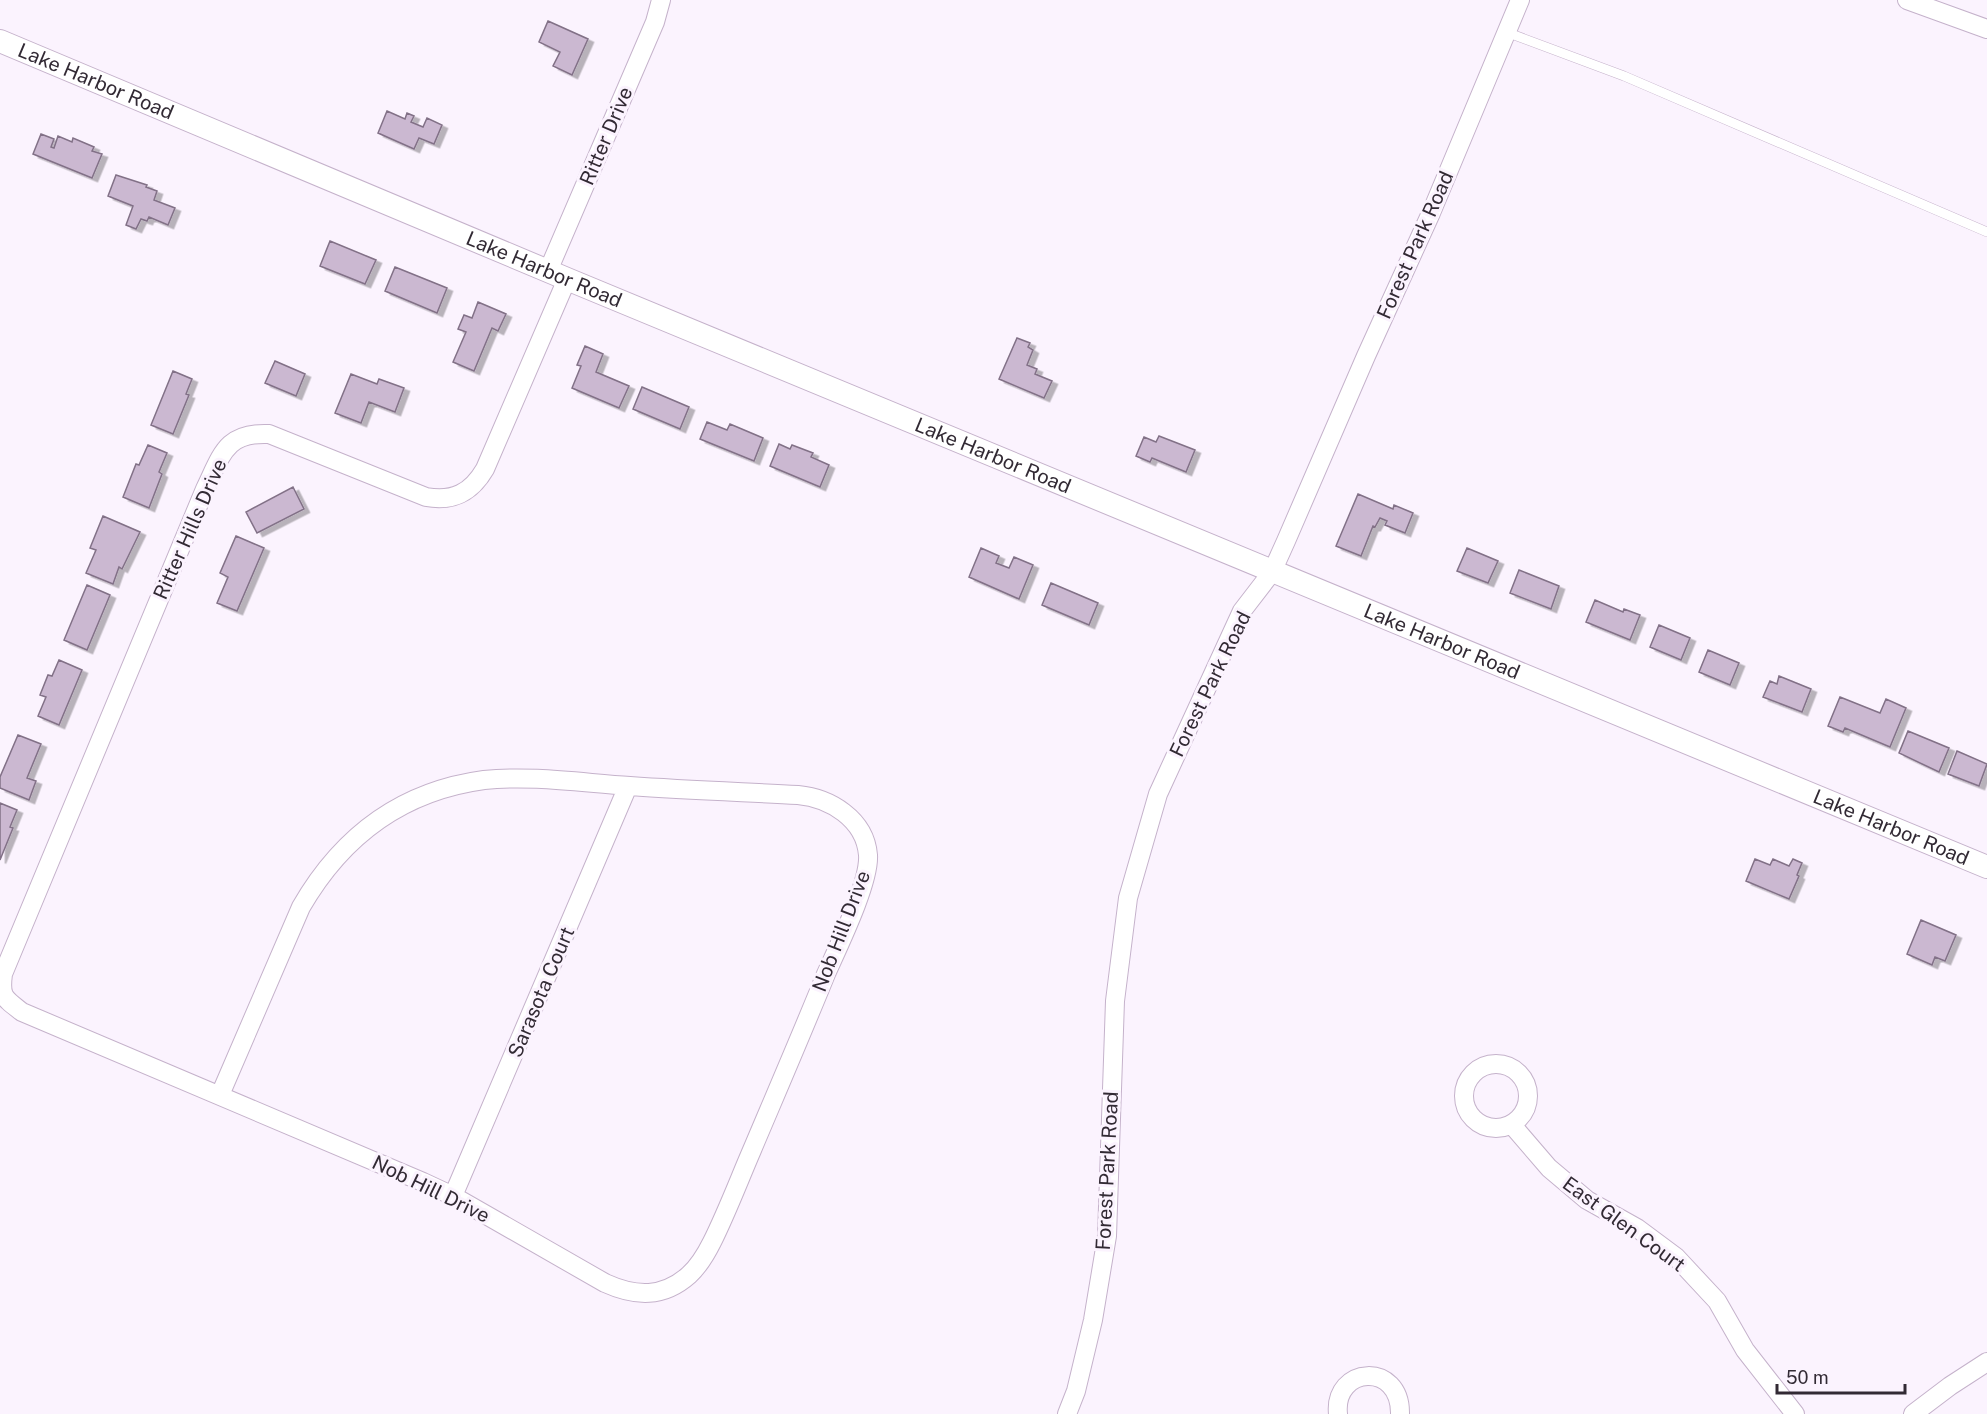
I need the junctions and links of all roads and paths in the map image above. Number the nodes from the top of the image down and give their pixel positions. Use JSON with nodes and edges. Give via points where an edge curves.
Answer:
{"nodes":[{"id":1,"x":662,"y":0,"type":"edge"},
{"id":2,"x":1520,"y":0,"type":"edge"},
{"id":3,"x":1907,"y":0,"type":"edge"},
{"id":4,"x":1987,"y":29,"type":"edge"},
{"id":5,"x":1506,"y":32,"type":"junction"},
{"id":6,"x":0,"y":41,"type":"edge"},
{"id":7,"x":1987,"y":232,"type":"edge"},
{"id":8,"x":558,"y":275,"type":"junction"},
{"id":9,"x":1272,"y":572,"type":"junction"},
{"id":10,"x":628,"y":786,"type":"junction"},
{"id":11,"x":1987,"y":867,"type":"edge"},
{"id":12,"x":8,"y":1001,"type":"joint"},
{"id":13,"x":220,"y":1095,"type":"junction"},
{"id":14,"x":1512,"y":1125,"type":"dead end"},
{"id":15,"x":453,"y":1196,"type":"junction"},
{"id":16,"x":1987,"y":1362,"type":"edge"},
{"id":17,"x":1067,"y":1414,"type":"edge"},
{"id":18,"x":1338,"y":1414,"type":"edge"},
{"id":19,"x":1400,"y":1414,"type":"edge"},
{"id":20,"x":1795,"y":1414,"type":"edge"},
{"id":21,"x":1912,"y":1414,"type":"edge"}],
"edges":[{"from":1,"to":8,"type":"street","name":"Ritter Drive"},
{"from":2,"to":5,"type":"street","name":"Forest Park Road"},
{"from":3,"to":4,"type":"street"},
{"from":5,"to":7,"type":"lane","via":[[1624,76]]},
{"from":5,"to":9,"type":"street","name":"Forest Park Road","via":[[1431,213]]},
{"from":6,"to":8,"type":"street","name":"Lake Harbor Road"},
{"from":8,"to":9,"type":"street","name":"Lake Harbor Road"},
{"from":8,"to":12,"type":"street","name":"Ritter Hills Drive","via":[[485,469],[475,485],[461,495],[426,497],[269,434],[249,434],[228,445],[205,489],[3,974],[1,989]]},
{"from":9,"to":11,"type":"street","name":"Lake Harbor Road"},
{"from":9,"to":17,"type":"street","name":"Forest Park Road","via":[[1242,611],[1158,794],[1128,898],[1115,1001],[1107,1236],[1093,1320]]},
{"from":10,"to":13,"type":"street","name":"Nob Hill Drive","via":[[558,780],[486,780],[420,796],[367,828],[328,866],[301,907]]},
{"from":10,"to":15,"type":"street","name":"Sarasota Court"},
{"from":10,"to":15,"type":"street","name":"Nob Hill Drive","via":[[814,796],[846,813],[857,826],[868,854],[866,871],[842,936],[717,1233],[688,1276],[663,1291],[640,1293],[617,1288]]},
{"from":12,"to":13,"type":"street","name":"Nob Hill Drive","via":[[22,1012]]},
{"from":13,"to":15,"type":"street","name":"Nob Hill Drive"},
{"from":14,"to":20,"type":"street","name":"East Glen Court","via":[[1549,1168],[1587,1200],[1637,1228],[1676,1257],[1717,1301],[1745,1350]]},
{"from":16,"to":21,"type":"street"},
{"from":18,"to":19,"type":"street","via":[[1339,1396],[1345,1388],[1361,1377],[1371,1376],[1381,1378],[1397,1393]]}]}
